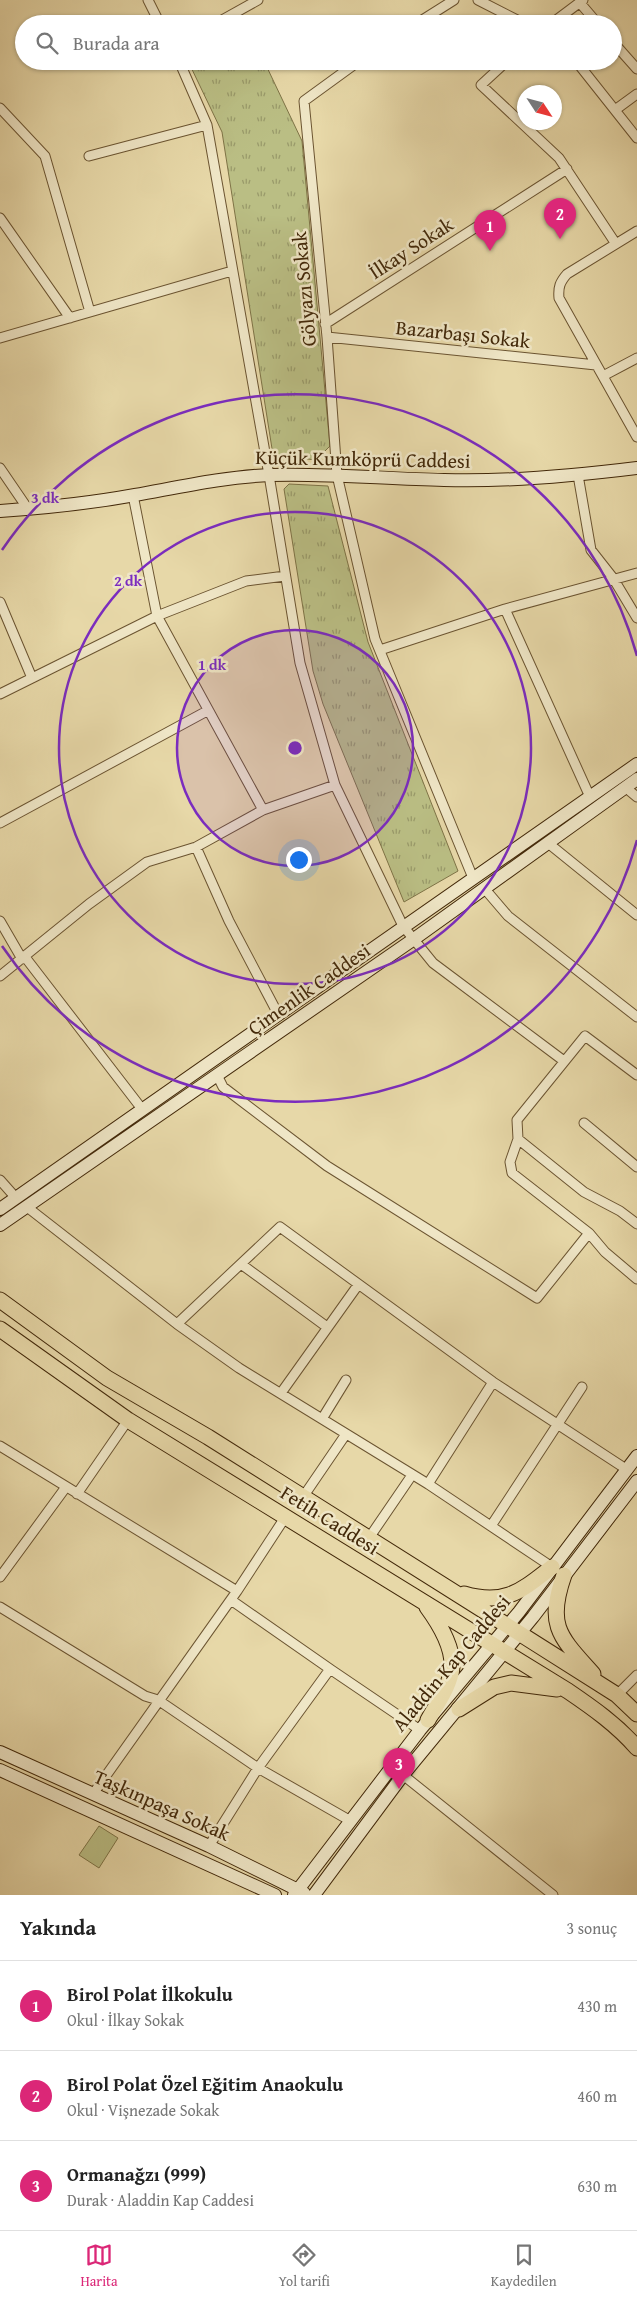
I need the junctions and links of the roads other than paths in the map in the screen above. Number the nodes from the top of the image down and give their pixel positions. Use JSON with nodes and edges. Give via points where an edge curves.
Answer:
{"nodes":[{"id":1,"x":148,"y":0,"type":"edge"},
{"id":2,"x":454,"y":0,"type":"edge"},
{"id":3,"x":478,"y":0,"type":"edge"},
{"id":4,"x":252,"y":1,"type":"edge"},
{"id":5,"x":581,"y":1,"type":"edge"},
{"id":6,"x":156,"y":15,"type":"edge"},
{"id":7,"x":229,"y":15,"type":"edge"},
{"id":8,"x":430,"y":15,"type":"edge"},
{"id":9,"x":507,"y":15,"type":"edge"},
{"id":10,"x":563,"y":15,"type":"edge"},
{"id":11,"x":591,"y":15,"type":"edge"},
{"id":12,"x":622,"y":52,"type":"edge"},
{"id":13,"x":637,"y":69,"type":"edge"},
{"id":14,"x":182,"y":70,"type":"edge"},
{"id":15,"x":346,"y":70,"type":"edge"},
{"id":16,"x":497,"y":70,"type":"edge"},
{"id":17,"x":583,"y":70,"type":"edge"},
{"id":18,"x":637,"y":94,"type":"edge"},
{"id":19,"x":0,"y":108,"type":"edge"},
{"id":20,"x":615,"y":110,"type":"junction"},
{"id":21,"x":207,"y":125,"type":"junction"},
{"id":22,"x":637,"y":138,"type":"edge"},
{"id":23,"x":89,"y":156,"type":"dead end"},
{"id":24,"x":567,"y":169,"type":"junction"},
{"id":25,"x":0,"y":218,"type":"edge"},
{"id":26,"x":637,"y":231,"type":"edge"},
{"id":27,"x":616,"y":244,"type":"junction"},
{"id":28,"x":232,"y":271,"type":"junction"},
{"id":29,"x":90,"y":312,"type":"junction"},
{"id":30,"x":70,"y":318,"type":"junction"},
{"id":31,"x":325,"y":324,"type":"junction"},
{"id":32,"x":327,"y":337,"type":"junction"},
{"id":33,"x":0,"y":338,"type":"edge"},
{"id":34,"x":637,"y":358,"type":"edge"},
{"id":35,"x":596,"y":365,"type":"junction"},
{"id":36,"x":603,"y":376,"type":"junction"},
{"id":37,"x":637,"y":437,"type":"edge"},
{"id":38,"x":0,"y":468,"type":"edge"},
{"id":39,"x":637,"y":468,"type":"edge"},
{"id":40,"x":269,"y":475,"type":"junction"},
{"id":41,"x":337,"y":475,"type":"junction"},
{"id":42,"x":578,"y":476,"type":"junction"},
{"id":43,"x":133,"y":495,"type":"junction"},
{"id":44,"x":28,"y":509,"type":"junction"},
{"id":45,"x":0,"y":511,"type":"edge"},
{"id":46,"x":637,"y":573,"type":"edge"},
{"id":47,"x":285,"y":576,"type":"junction"},
{"id":48,"x":613,"y":578,"type":"junction"},
{"id":49,"x":0,"y":602,"type":"edge"},
{"id":50,"x":505,"y":609,"type":"junction"},
{"id":51,"x":157,"y":616,"type":"junction"},
{"id":52,"x":637,"y":618,"type":"edge"},
{"id":53,"x":380,"y":650,"type":"junction"},
{"id":54,"x":32,"y":678,"type":"junction"},
{"id":55,"x":0,"y":694,"type":"edge"},
{"id":56,"x":207,"y":711,"type":"junction"},
{"id":57,"x":637,"y":764,"type":"edge"},
{"id":58,"x":637,"y":779,"type":"edge"},
{"id":59,"x":335,"y":785,"type":"junction"},
{"id":60,"x":625,"y":788,"type":"junction"},
{"id":61,"x":590,"y":797,"type":"junction"},
{"id":62,"x":637,"y":797,"type":"edge"},
{"id":63,"x":263,"y":810,"type":"junction"},
{"id":64,"x":0,"y":823,"type":"edge"},
{"id":65,"x":548,"y":843,"type":"junction"},
{"id":66,"x":196,"y":848,"type":"junction"},
{"id":67,"x":473,"y":878,"type":"junction"},
{"id":68,"x":484,"y":888,"type":"junction"},
{"id":69,"x":637,"y":915,"type":"edge"},
{"id":70,"x":0,"y":921,"type":"edge"},
{"id":71,"x":403,"y":926,"type":"junction"},
{"id":72,"x":414,"y":939,"type":"junction"},
{"id":73,"x":24,"y":958,"type":"junction"},
{"id":74,"x":0,"y":976,"type":"edge"},
{"id":75,"x":278,"y":1014,"type":"junction"},
{"id":76,"x":637,"y":1017,"type":"edge"},
{"id":77,"x":564,"y":1061,"type":"junction"},
{"id":78,"x":217,"y":1075,"type":"junction"},
{"id":79,"x":637,"y":1075,"type":"edge"},
{"id":80,"x":142,"y":1110,"type":"junction"},
{"id":81,"x":584,"y":1123,"type":"dead end"},
{"id":82,"x":518,"y":1139,"type":"junction"},
{"id":83,"x":637,"y":1166,"type":"edge"},
{"id":84,"x":0,"y":1180,"type":"edge"},
{"id":85,"x":16,"y":1198,"type":"junction"},
{"id":86,"x":27,"y":1207,"type":"junction"},
{"id":87,"x":0,"y":1209,"type":"edge"},
{"id":88,"x":637,"y":1224,"type":"edge"},
{"id":89,"x":0,"y":1225,"type":"edge"},
{"id":90,"x":588,"y":1233,"type":"junction"},
{"id":91,"x":241,"y":1264,"type":"junction"},
{"id":92,"x":637,"y":1279,"type":"edge"},
{"id":93,"x":358,"y":1285,"type":"junction"},
{"id":94,"x":0,"y":1300,"type":"edge"},
{"id":95,"x":177,"y":1324,"type":"junction"},
{"id":96,"x":327,"y":1327,"type":"junction"},
{"id":97,"x":0,"y":1329,"type":"edge"},
{"id":98,"x":346,"y":1380,"type":"dead end"},
{"id":99,"x":493,"y":1382,"type":"junction"},
{"id":100,"x":582,"y":1387,"type":"dead end"},
{"id":101,"x":280,"y":1393,"type":"junction"},
{"id":102,"x":322,"y":1419,"type":"junction"},
{"id":103,"x":128,"y":1420,"type":"junction"},
{"id":104,"x":558,"y":1423,"type":"junction"},
{"id":105,"x":346,"y":1434,"type":"junction"},
{"id":106,"x":0,"y":1446,"type":"edge"},
{"id":107,"x":637,"y":1456,"type":"edge"},
{"id":108,"x":626,"y":1469,"type":"junction"},
{"id":109,"x":412,"y":1474,"type":"junction"},
{"id":110,"x":637,"y":1481,"type":"edge"},
{"id":111,"x":428,"y":1484,"type":"junction"},
{"id":112,"x":66,"y":1488,"type":"junction"},
{"id":113,"x":77,"y":1494,"type":"junction"},
{"id":114,"x":303,"y":1497,"type":"junction"},
{"id":115,"x":286,"y":1516,"type":"junction"},
{"id":116,"x":491,"y":1526,"type":"junction"},
{"id":117,"x":369,"y":1538,"type":"junction"},
{"id":118,"x":558,"y":1571,"type":"junction"},
{"id":119,"x":0,"y":1577,"type":"edge"},
{"id":120,"x":450,"y":1589,"type":"junction"},
{"id":121,"x":238,"y":1591,"type":"junction"},
{"id":122,"x":231,"y":1600,"type":"junction"},
{"id":123,"x":423,"y":1601,"type":"junction"},
{"id":124,"x":0,"y":1607,"type":"edge"},
{"id":125,"x":513,"y":1630,"type":"junction"},
{"id":126,"x":499,"y":1648,"type":"junction"},
{"id":127,"x":330,"y":1669,"type":"junction"},
{"id":128,"x":637,"y":1675,"type":"edge"},
{"id":129,"x":604,"y":1687,"type":"junction"},
{"id":130,"x":568,"y":1691,"type":"junction"},
{"id":131,"x":617,"y":1695,"type":"junction"},
{"id":132,"x":158,"y":1700,"type":"junction"},
{"id":133,"x":459,"y":1709,"type":"junction"},
{"id":134,"x":637,"y":1714,"type":"edge"},
{"id":135,"x":424,"y":1725,"type":"junction"},
{"id":136,"x":637,"y":1748,"type":"edge"},
{"id":137,"x":0,"y":1752,"type":"edge"},
{"id":138,"x":258,"y":1768,"type":"junction"},
{"id":139,"x":0,"y":1770,"type":"edge"},
{"id":140,"x":403,"y":1775,"type":"junction"},
{"id":141,"x":93,"y":1794,"type":"junction"},
{"id":142,"x":349,"y":1820,"type":"junction"},
{"id":143,"x":208,"y":1846,"type":"junction"},
{"id":144,"x":300,"y":1893,"type":"edge"},
{"id":145,"x":275,"y":1895,"type":"edge"},
{"id":146,"x":314,"y":1895,"type":"edge"},
{"id":147,"x":553,"y":1895,"type":"edge"}],
"edges":[{"from":1,"to":6,"type":"street"},
{"from":2,"to":8,"type":"street"},
{"from":3,"to":9,"type":"street"},
{"from":4,"to":7,"type":"street"},
{"from":5,"to":10,"type":"street"},
{"from":5,"to":11,"type":"street"},
{"from":12,"to":13,"type":"street"},
{"from":14,"to":21,"type":"street"},
{"from":15,"to":31,"type":"street","name":"Gölyazı Sokak","via":[[304,100]]},
{"from":16,"to":24,"type":"street","via":[[481,85],[550,147]]},
{"from":17,"to":20,"type":"street"},
{"from":18,"to":20,"type":"street"},
{"from":19,"to":29,"type":"street","via":[[45,156]]},
{"from":20,"to":22,"type":"street"},
{"from":21,"to":23,"type":"street"},
{"from":21,"to":28,"type":"street"},
{"from":24,"to":27,"type":"street"},
{"from":24,"to":31,"type":"street","name":"İlkay Sokak"},
{"from":25,"to":30,"type":"street"},
{"from":26,"to":27,"type":"street"},
{"from":27,"to":35,"type":"street","via":[[567,274],[558,289],[559,298]]},
{"from":28,"to":29,"type":"street"},
{"from":28,"to":40,"type":"street"},
{"from":29,"to":30,"type":"street"},
{"from":30,"to":33,"type":"street"},
{"from":31,"to":32,"type":"street","name":"Gölyazı Sokak"},
{"from":32,"to":35,"type":"street","name":"Bazarbaşı Sokak"},
{"from":32,"to":41,"type":"street","name":"Gölyazı Sokak"},
{"from":34,"to":36,"type":"street"},
{"from":35,"to":36,"type":"street"},
{"from":36,"to":37,"type":"street"},
{"from":38,"to":44,"type":"street"},
{"from":39,"to":42,"type":"street","name":"Küçük Kumköprü Caddesi"},
{"from":40,"to":41,"type":"street","name":"Küçük Kumköprü Caddesi"},
{"from":40,"to":43,"type":"street","name":"Küçük Kumköprü Caddesi","via":[[220,479]]},
{"from":40,"to":47,"type":"street"},
{"from":41,"to":42,"type":"street","name":"Küçük Kumköprü Caddesi","via":[[445,480]]},
{"from":41,"to":53,"type":"street","name":"Gölyazı Sokak"},
{"from":42,"to":48,"type":"street","via":[[591,550]]},
{"from":43,"to":44,"type":"street","name":"Küçük Kumköprü Caddesi"},
{"from":43,"to":51,"type":"street"},
{"from":44,"to":45,"type":"street","name":"Küçük Kumköprü Caddesi"},
{"from":46,"to":48,"type":"street"},
{"from":47,"to":51,"type":"street","via":[[246,581]]},
{"from":47,"to":59,"type":"street","via":[[300,663]]},
{"from":48,"to":50,"type":"street"},
{"from":48,"to":52,"type":"street"},
{"from":49,"to":54,"type":"street"},
{"from":50,"to":53,"type":"street"},
{"from":50,"to":61,"type":"street"},
{"from":51,"to":54,"type":"street"},
{"from":51,"to":56,"type":"street"},
{"from":53,"to":67,"type":"street","name":"Gölyazı Sokak"},
{"from":54,"to":55,"type":"street"},
{"from":56,"to":63,"type":"street"},
{"from":56,"to":64,"type":"street"},
{"from":57,"to":61,"type":"street","name":"Çimenlik Caddesi"},
{"from":58,"to":60,"type":"street","name":"Çimenlik Caddesi"},
{"from":59,"to":63,"type":"street"},
{"from":59,"to":71,"type":"street"},
{"from":60,"to":62,"type":"street"},
{"from":60,"to":65,"type":"street","name":"Çimenlik Caddesi"},
{"from":61,"to":67,"type":"street","name":"Çimenlik Caddesi"},
{"from":63,"to":66,"type":"street"},
{"from":65,"to":68,"type":"street","name":"Çimenlik Caddesi"},
{"from":65,"to":69,"type":"street"},
{"from":66,"to":73,"type":"street","via":[[147,862],[89,904]]},
{"from":66,"to":75,"type":"street","via":[[229,921]]},
{"from":67,"to":71,"type":"street","name":"Çimenlik Caddesi"},
{"from":68,"to":72,"type":"street","name":"Çimenlik Caddesi"},
{"from":68,"to":76,"type":"street","via":[[508,916]]},
{"from":70,"to":73,"type":"street"},
{"from":71,"to":72,"type":"street"},
{"from":71,"to":75,"type":"street","name":"Çimenlik Caddesi"},
{"from":72,"to":77,"type":"street","via":[[433,963]]},
{"from":72,"to":78,"type":"street","name":"Çimenlik Caddesi"},
{"from":73,"to":74,"type":"street"},
{"from":73,"to":80,"type":"street"},
{"from":75,"to":80,"type":"street","name":"Çimenlik Caddesi"},
{"from":77,"to":79,"type":"street","via":[[585,1036]]},
{"from":77,"to":82,"type":"street","via":[[518,1120]]},
{"from":78,"to":86,"type":"street","name":"Çimenlik Caddesi"},
{"from":78,"to":90,"type":"street","via":[[223,1087],[327,1166],[537,1298]]},
{"from":80,"to":85,"type":"street","name":"Çimenlik Caddesi"},
{"from":81,"to":83,"type":"street"},
{"from":82,"to":88,"type":"street","via":[[584,1192]]},
{"from":82,"to":90,"type":"street","via":[[510,1162],[512,1173]]},
{"from":84,"to":85,"type":"street"},
{"from":85,"to":87,"type":"street","name":"Çimenlik Caddesi"},
{"from":86,"to":89,"type":"street","name":"Çimenlik Caddesi"},
{"from":86,"to":95,"type":"street"},
{"from":90,"to":92,"type":"street"},
{"from":91,"to":93,"type":"street","via":[[280,1227]]},
{"from":91,"to":95,"type":"street"},
{"from":91,"to":96,"type":"street"},
{"from":93,"to":96,"type":"street"},
{"from":93,"to":99,"type":"street"},
{"from":94,"to":114,"type":"main road","name":"Fetih Caddesi","via":[[107,1378]]},
{"from":95,"to":101,"type":"street"},
{"from":96,"to":101,"type":"street"},
{"from":97,"to":103,"type":"main road","name":"Fetih Caddesi"},
{"from":98,"to":102,"type":"street"},
{"from":99,"to":104,"type":"street"},
{"from":99,"to":111,"type":"street"},
{"from":100,"to":104,"type":"street"},
{"from":101,"to":102,"type":"street"},
{"from":102,"to":105,"type":"street"},
{"from":103,"to":113,"type":"street"},
{"from":103,"to":115,"type":"main road","name":"Fetih Caddesi"},
{"from":104,"to":108,"type":"street"},
{"from":104,"to":116,"type":"street"},
{"from":105,"to":109,"type":"street"},
{"from":105,"to":114,"type":"street"},
{"from":106,"to":112,"type":"street"},
{"from":107,"to":108,"type":"street","name":"Aladdin Kap Caddesi"},
{"from":108,"to":118,"type":"street","name":"Aladdin Kap Caddesi"},
{"from":109,"to":111,"type":"street"},
{"from":109,"to":117,"type":"street"},
{"from":110,"to":118,"type":"street","name":"Aladdin Kap Caddesi"},
{"from":111,"to":116,"type":"street"},
{"from":112,"to":113,"type":"street"},
{"from":112,"to":119,"type":"street"},
{"from":113,"to":121,"type":"street"},
{"from":114,"to":117,"type":"main road","name":"Fetih Caddesi"},
{"from":115,"to":121,"type":"street"},
{"from":115,"to":123,"type":"main road","name":"Fetih Caddesi"},
{"from":116,"to":118,"type":"street"},
{"from":117,"to":120,"type":"main road","name":"Fetih Caddesi"},
{"from":118,"to":120,"type":"main road","via":[[506,1598],[487,1599]]},
{"from":118,"to":125,"type":"street","name":"Aladdin Kap Caddesi"},
{"from":118,"to":129,"type":"main road","via":[[556,1617],[559,1631]]},
{"from":120,"to":125,"type":"main road","name":"Fetih Caddesi"},
{"from":121,"to":122,"type":"street"},
{"from":122,"to":127,"type":"street"},
{"from":122,"to":132,"type":"street"},
{"from":123,"to":126,"type":"main road","name":"Fetih Caddesi"},
{"from":123,"to":135,"type":"main road","via":[[441,1628],[452,1667],[447,1684]]},
{"from":124,"to":132,"type":"street","via":[[145,1696]]},
{"from":125,"to":126,"type":"street","name":"Aladdin Kap Caddesi"},
{"from":125,"to":129,"type":"main road","name":"Fetih Caddesi"},
{"from":126,"to":130,"type":"main road","name":"Fetih Caddesi"},
{"from":126,"to":133,"type":"street","name":"Aladdin Kap Caddesi"},
{"from":126,"to":135,"type":"street","name":"Aladdin Kap Caddesi"},
{"from":127,"to":135,"type":"street"},
{"from":127,"to":138,"type":"street"},
{"from":128,"to":131,"type":"street"},
{"from":129,"to":131,"type":"main road","name":"Fetih Caddesi"},
{"from":130,"to":133,"type":"main road","via":[[511,1683],[494,1687]]},
{"from":130,"to":136,"type":"main road","name":"Fetih Caddesi","via":[[626,1734]]},
{"from":131,"to":134,"type":"main road","name":"Fetih Caddesi"},
{"from":132,"to":138,"type":"street"},
{"from":132,"to":141,"type":"street"},
{"from":133,"to":140,"type":"street","name":"Aladdin Kap Caddesi"},
{"from":135,"to":142,"type":"street","name":"Aladdin Kap Caddesi"},
{"from":137,"to":141,"type":"street","name":"Taşkınpaşa Sokak"},
{"from":138,"to":142,"type":"street"},
{"from":138,"to":143,"type":"street"},
{"from":139,"to":145,"type":"street"},
{"from":140,"to":146,"type":"street","name":"Aladdin Kap Caddesi"},
{"from":140,"to":147,"type":"street"},
{"from":141,"to":143,"type":"street","name":"Taşkınpaşa Sokak"},
{"from":142,"to":144,"type":"street","name":"Aladdin Kap Caddesi"},
{"from":143,"to":144,"type":"street","name":"Taşkınpaşa Sokak"}]}
